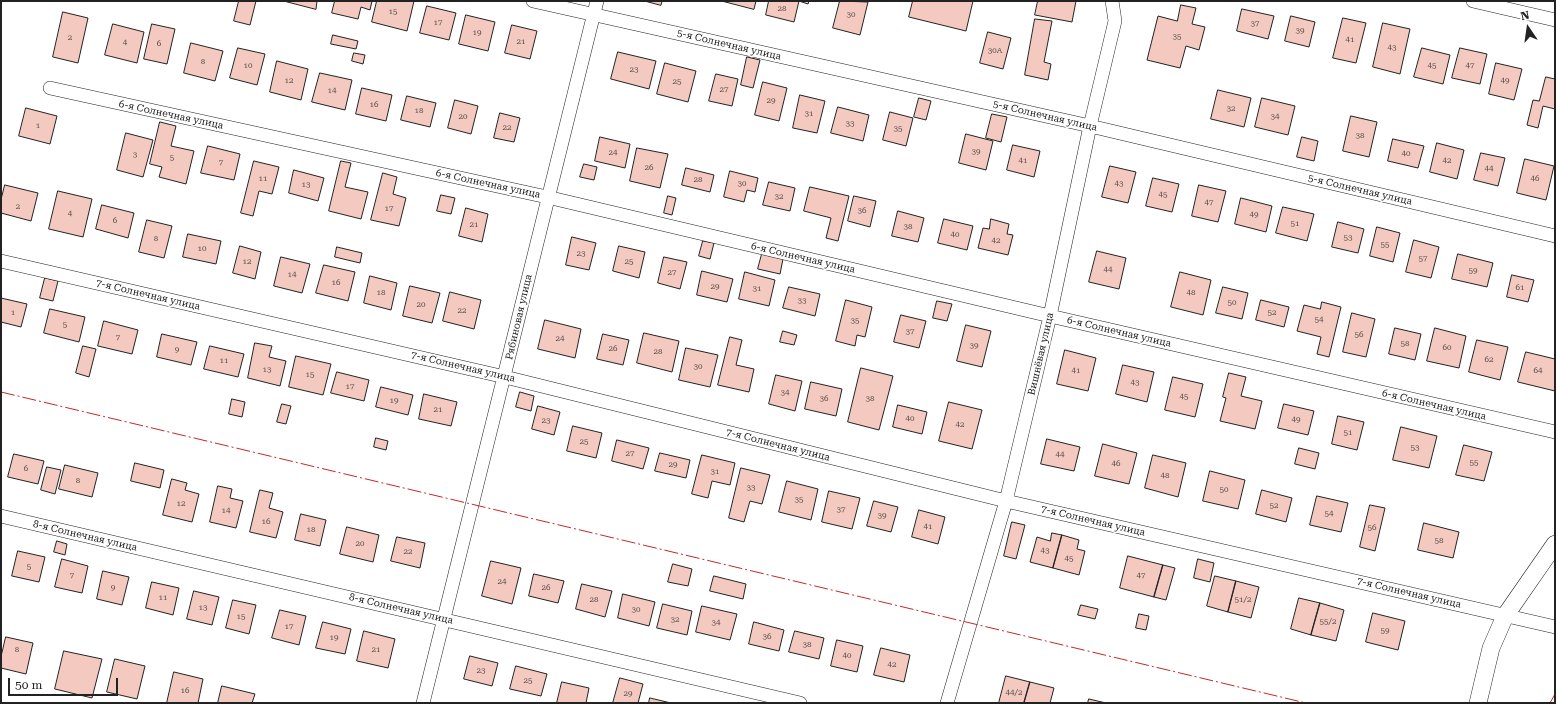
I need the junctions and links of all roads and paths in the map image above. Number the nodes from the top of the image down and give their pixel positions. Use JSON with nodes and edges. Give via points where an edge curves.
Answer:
{"nodes":[{"id":1,"x":533,"y":1,"type":"edge"},
{"id":2,"x":597,"y":1,"type":"edge"},
{"id":3,"x":1112,"y":1,"type":"edge"},
{"id":4,"x":1473,"y":1,"type":"edge"},
{"id":5,"x":594,"y":15,"type":"junction"},
{"id":6,"x":1555,"y":20,"type":"edge"},
{"id":7,"x":50,"y":88,"type":"dead end"},
{"id":8,"x":1090,"y":126,"type":"junction"},
{"id":9,"x":547,"y":198,"type":"junction"},
{"id":10,"x":1555,"y":236,"type":"edge"},
{"id":11,"x":1,"y":261,"type":"edge"},
{"id":12,"x":1050,"y":316,"type":"junction"},
{"id":13,"x":505,"y":377,"type":"junction"},
{"id":14,"x":1555,"y":432,"type":"edge"},
{"id":15,"x":1006,"y":501,"type":"junction"},
{"id":16,"x":1,"y":516,"type":"edge"},
{"id":17,"x":1555,"y":544,"type":"edge"},
{"id":18,"x":1505,"y":616,"type":"junction"},
{"id":19,"x":445,"y":619,"type":"junction"},
{"id":20,"x":1555,"y":627,"type":"edge"},
{"id":21,"x":423,"y":703,"type":"edge"},
{"id":22,"x":800,"y":703,"type":"edge"},
{"id":23,"x":947,"y":703,"type":"edge"},
{"id":24,"x":1478,"y":703,"type":"edge"}],
"edges":[{"from":1,"to":5,"type":"street","name":"5-я Солнечная улица"},
{"from":2,"to":5,"type":"street","name":"Рябиновая улица"},
{"from":3,"to":8,"type":"street","name":"Вишнёвая улица","via":[[1115,21]]},
{"from":4,"to":6,"type":"street"},
{"from":5,"to":8,"type":"street","name":"5-я Солнечная улица"},
{"from":5,"to":9,"type":"street","name":"Рябиновая улица"},
{"from":7,"to":9,"type":"street","name":"6-я Солнечная улица"},
{"from":8,"to":10,"type":"street","name":"5-я Солнечная улица"},
{"from":8,"to":12,"type":"street","name":"Вишнёвая улица"},
{"from":9,"to":12,"type":"street","name":"6-я Солнечная улица"},
{"from":9,"to":13,"type":"street","name":"Рябиновая улица"},
{"from":11,"to":13,"type":"street","name":"7-я Солнечная улица"},
{"from":12,"to":14,"type":"street","name":"6-я Солнечная улица"},
{"from":12,"to":15,"type":"street","name":"Вишнёвая улица"},
{"from":13,"to":15,"type":"street","name":"7-я Солнечная улица"},
{"from":13,"to":19,"type":"street","name":"Рябиновая улица"},
{"from":15,"to":18,"type":"street","name":"7-я Солнечная улица"},
{"from":15,"to":23,"type":"street","name":"Вишнёвая улица"},
{"from":16,"to":19,"type":"street","name":"8-я Солнечная улица"},
{"from":17,"to":18,"type":"street"},
{"from":18,"to":20,"type":"street","name":"7-я Солнечная улица"},
{"from":18,"to":24,"type":"street","via":[[1491,648]]},
{"from":19,"to":21,"type":"street","name":"Рябиновая улица"},
{"from":19,"to":22,"type":"street","name":"8-я Солнечная улица"}]}
